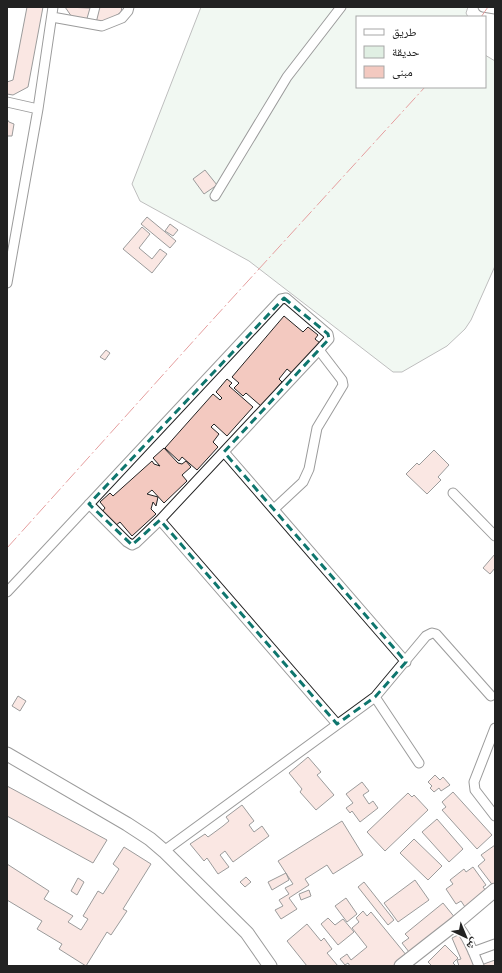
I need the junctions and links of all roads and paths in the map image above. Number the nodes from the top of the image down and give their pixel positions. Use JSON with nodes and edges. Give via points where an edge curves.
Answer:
{"nodes":[{"id":1,"x":54,"y":7,"type":"edge"},
{"id":2,"x":128,"y":7,"type":"edge"},
{"id":3,"x":341,"y":7,"type":"edge"},
{"id":4,"x":483,"y":7,"type":"edge"},
{"id":5,"x":495,"y":9,"type":"edge"},
{"id":6,"x":52,"y":17,"type":"junction"},
{"id":7,"x":7,"y":102,"type":"edge"},
{"id":8,"x":38,"y":109,"type":"junction"},
{"id":9,"x":215,"y":196,"type":"dead end"},
{"id":10,"x":7,"y":283,"type":"edge"},
{"id":11,"x":320,"y":350,"type":"junction"},
{"id":12,"x":224,"y":452,"type":"junction"},
{"id":13,"x":453,"y":493,"type":"dead end"},
{"id":14,"x":90,"y":504,"type":"junction"},
{"id":15,"x":274,"y":509,"type":"junction"},
{"id":16,"x":160,"y":520,"type":"junction"},
{"id":17,"x":495,"y":536,"type":"edge"},
{"id":18,"x":7,"y":592,"type":"edge"},
{"id":19,"x":406,"y":662,"type":"junction"},
{"id":20,"x":491,"y":696,"type":"dead end"},
{"id":21,"x":375,"y":697,"type":"junction"},
{"id":22,"x":337,"y":724,"type":"junction"},
{"id":23,"x":495,"y":728,"type":"edge"},
{"id":24,"x":7,"y":754,"type":"edge"},
{"id":25,"x":419,"y":763,"type":"dead end"},
{"id":26,"x":495,"y":816,"type":"edge"},
{"id":27,"x":164,"y":851,"type":"junction"},
{"id":28,"x":495,"y":890,"type":"edge"},
{"id":29,"x":456,"y":923,"type":"junction"},
{"id":30,"x":495,"y":944,"type":"edge"},
{"id":31,"x":473,"y":952,"type":"junction"},
{"id":32,"x":270,"y":966,"type":"edge"},
{"id":33,"x":401,"y":966,"type":"edge"},
{"id":34,"x":479,"y":966,"type":"edge"}],
"edges":[{"from":1,"to":6,"type":"street"},
{"from":2,"to":6,"type":"street","via":[[122,18],[102,26]]},
{"from":3,"to":9,"type":"street","via":[[287,77]]},
{"from":4,"to":5,"type":"street"},
{"from":6,"to":8,"type":"street"},
{"from":7,"to":8,"type":"street"},
{"from":8,"to":10,"type":"street"},
{"from":11,"to":12,"type":"street"},
{"from":11,"to":14,"type":"street","via":[[329,339],[328,334],[286,298],[281,299]]},
{"from":11,"to":15,"type":"street","via":[[343,385],[317,428],[309,469],[303,482]]},
{"from":12,"to":15,"type":"street"},
{"from":12,"to":16,"type":"street"},
{"from":13,"to":17,"type":"street"},
{"from":14,"to":16,"type":"street","via":[[132,545]]},
{"from":14,"to":18,"type":"street"},
{"from":15,"to":19,"type":"street"},
{"from":16,"to":22,"type":"street"},
{"from":19,"to":20,"type":"street","via":[[432,632]]},
{"from":19,"to":21,"type":"street"},
{"from":21,"to":22,"type":"street"},
{"from":21,"to":25,"type":"street"},
{"from":22,"to":27,"type":"street"},
{"from":23,"to":26,"type":"street","via":[[474,782],[475,790]]},
{"from":24,"to":27,"type":"street","via":[[127,824]]},
{"from":27,"to":32,"type":"street","via":[[247,934]]},
{"from":28,"to":29,"type":"street"},
{"from":29,"to":31,"type":"street"},
{"from":29,"to":33,"type":"street"},
{"from":30,"to":31,"type":"street"},
{"from":31,"to":34,"type":"street"}]}
